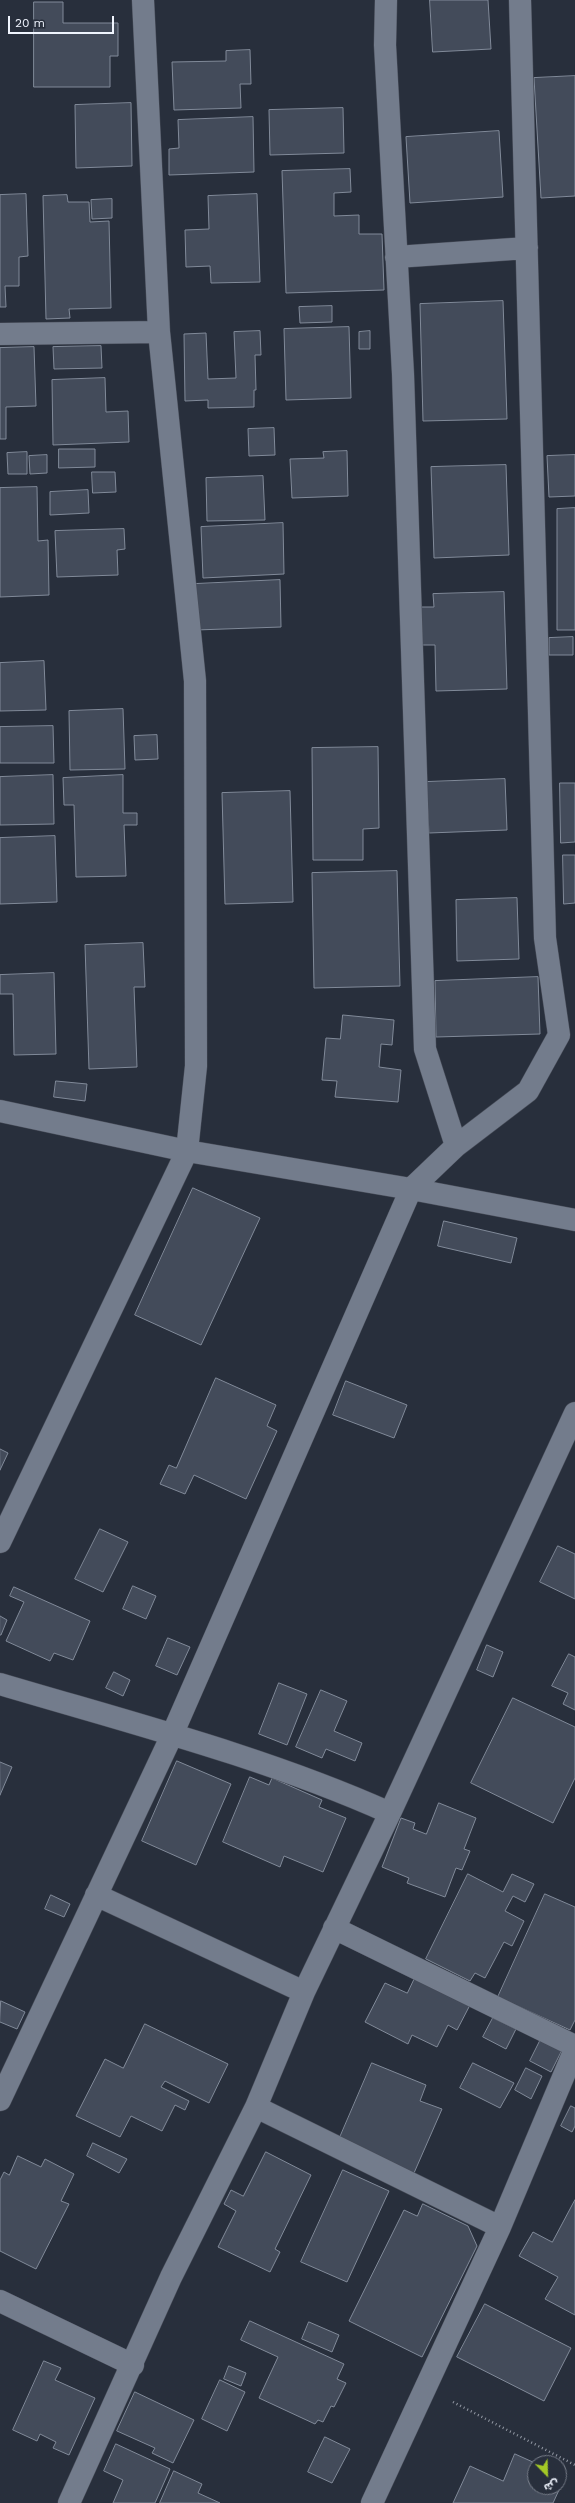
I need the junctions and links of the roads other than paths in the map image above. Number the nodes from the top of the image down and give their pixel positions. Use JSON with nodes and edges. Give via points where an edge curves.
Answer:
{"nodes":[{"id":1,"x":143,"y":0,"type":"edge"},
{"id":2,"x":386,"y":0,"type":"edge"},
{"id":3,"x":520,"y":0,"type":"edge"},
{"id":4,"x":527,"y":248,"type":"junction"},
{"id":5,"x":396,"y":257,"type":"junction"},
{"id":6,"x":159,"y":332,"type":"junction"},
{"id":7,"x":0,"y":334,"type":"edge"},
{"id":8,"x":0,"y":1111,"type":"edge"},
{"id":9,"x":456,"y":1146,"type":"junction"},
{"id":10,"x":187,"y":1151,"type":"junction"},
{"id":11,"x":411,"y":1189,"type":"junction"},
{"id":12,"x":575,"y":1220,"type":"edge"},
{"id":13,"x":575,"y":1413,"type":"edge"},
{"id":14,"x":0,"y":1542,"type":"edge"},
{"id":15,"x":0,"y":1684,"type":"edge"},
{"id":16,"x":172,"y":1734,"type":"junction"},
{"id":17,"x":390,"y":1813,"type":"junction"},
{"id":18,"x":96,"y":1895,"type":"junction"},
{"id":19,"x":334,"y":1928,"type":"junction"},
{"id":20,"x":304,"y":1992,"type":"junction"},
{"id":21,"x":575,"y":2047,"type":"edge"},
{"id":22,"x":0,"y":2100,"type":"edge"},
{"id":23,"x":256,"y":2107,"type":"junction"},
{"id":24,"x":500,"y":2227,"type":"junction"},
{"id":25,"x":0,"y":2301,"type":"edge"},
{"id":26,"x":133,"y":2365,"type":"junction"},
{"id":27,"x":69,"y":2503,"type":"edge"},
{"id":28,"x":372,"y":2503,"type":"edge"}],
"edges":[{"from":1,"to":6,"type":"street"},
{"from":2,"to":5,"type":"street","via":[[385,45]]},
{"from":3,"to":4,"type":"street"},
{"from":4,"to":5,"type":"street"},
{"from":4,"to":9,"type":"street","via":[[545,938],[559,1035],[528,1091]]},
{"from":5,"to":9,"type":"street","via":[[403,382],[424,1049]]},
{"from":6,"to":7,"type":"street"},
{"from":6,"to":10,"type":"street","via":[[195,681],[196,1066]]},
{"from":8,"to":10,"type":"street"},
{"from":9,"to":11,"type":"street"},
{"from":10,"to":11,"type":"street"},
{"from":10,"to":14,"type":"street"},
{"from":11,"to":12,"type":"street"},
{"from":11,"to":16,"type":"street"},
{"from":13,"to":17,"type":"street"},
{"from":15,"to":16,"type":"street"},
{"from":16,"to":17,"type":"street","via":[[239,1754],[340,1790]]},
{"from":16,"to":18,"type":"street"},
{"from":17,"to":19,"type":"street"},
{"from":18,"to":20,"type":"street"},
{"from":18,"to":22,"type":"street"},
{"from":19,"to":20,"type":"street"},
{"from":19,"to":21,"type":"street"},
{"from":20,"to":23,"type":"street"},
{"from":21,"to":24,"type":"street"},
{"from":23,"to":24,"type":"street"},
{"from":23,"to":26,"type":"street","via":[[171,2277]]},
{"from":24,"to":28,"type":"street"},
{"from":25,"to":26,"type":"street"},
{"from":26,"to":27,"type":"street"}]}
